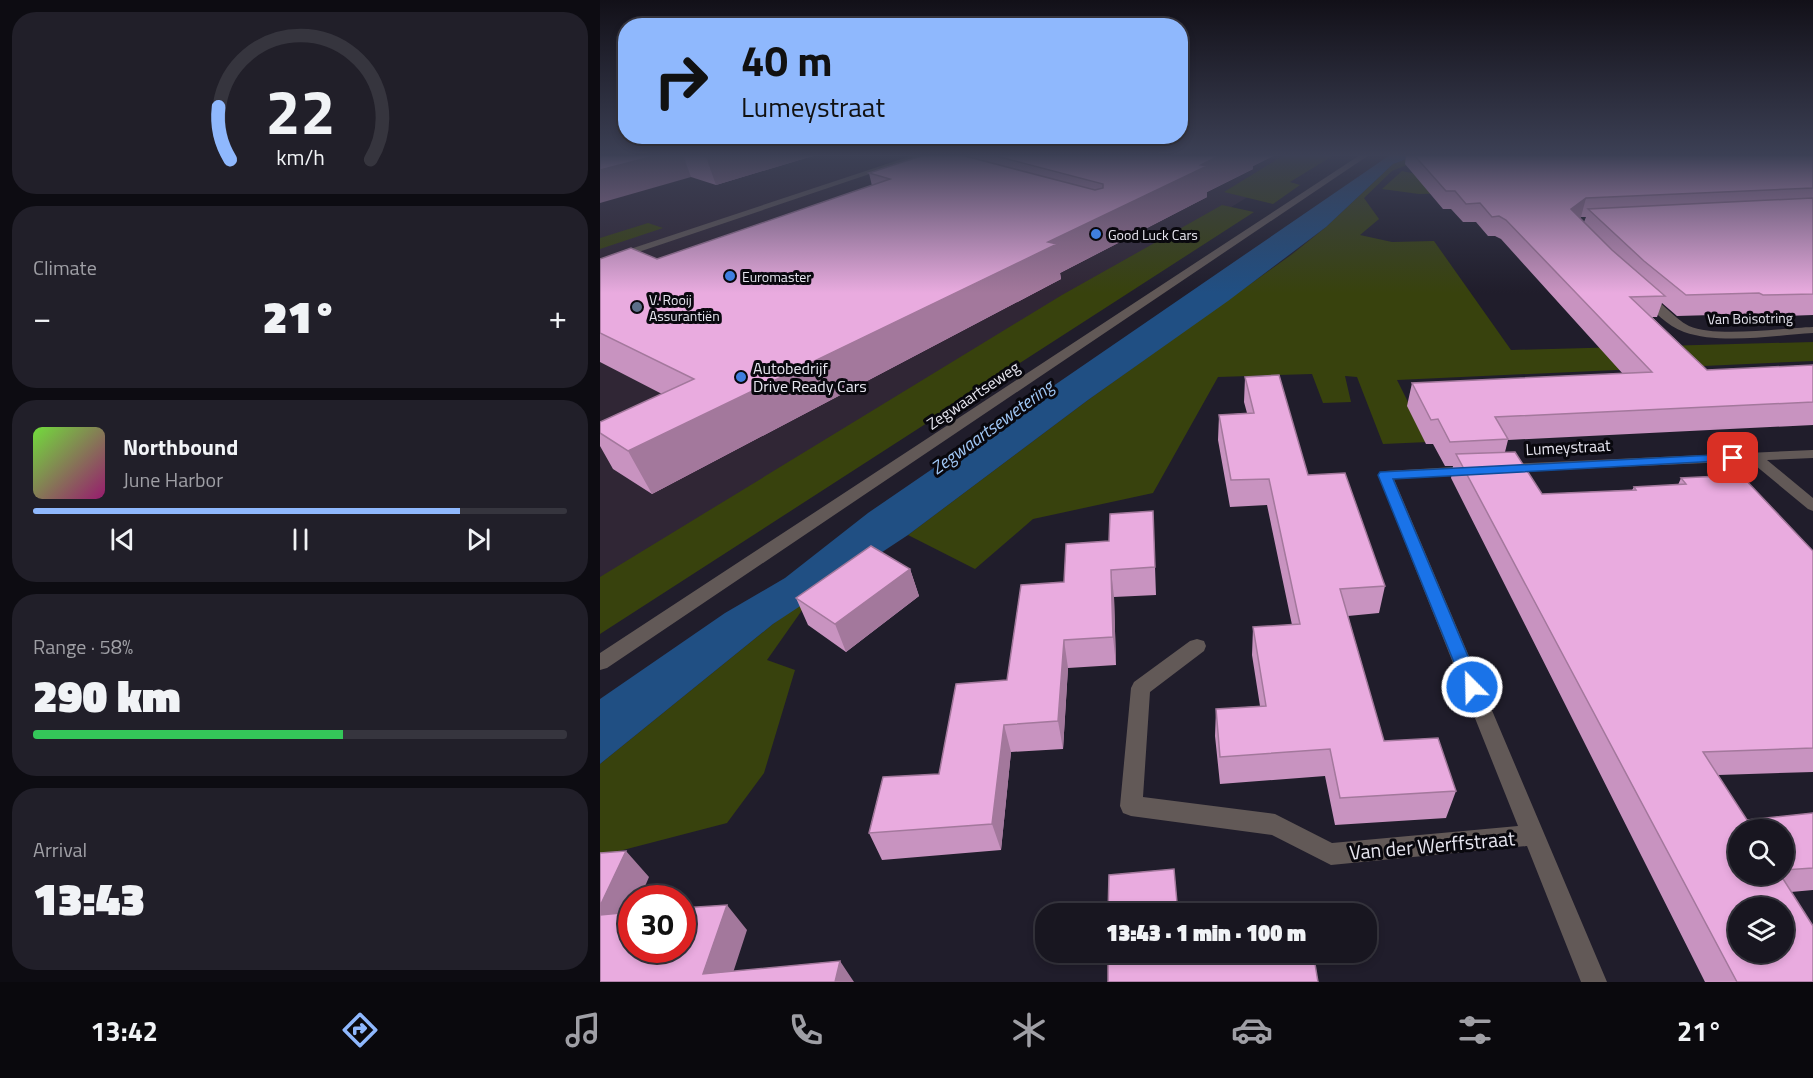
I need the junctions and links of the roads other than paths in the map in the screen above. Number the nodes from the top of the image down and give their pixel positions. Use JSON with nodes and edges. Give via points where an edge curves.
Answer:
{"nodes":[{"id":1,"x":784,"y":201,"type":"edge"},
{"id":2,"x":1296,"y":201,"type":"edge"},
{"id":3,"x":600,"y":262,"type":"edge"},
{"id":4,"x":1636,"y":288,"type":"edge"},
{"id":5,"x":1813,"y":330,"type":"edge"},
{"id":6,"x":1813,"y":454,"type":"edge"},
{"id":7,"x":1754,"y":457,"type":"junction"},
{"id":8,"x":1385,"y":475,"type":"joint"},
{"id":9,"x":1813,"y":506,"type":"edge"},
{"id":10,"x":1197,"y":646,"type":"dead end"},
{"id":11,"x":600,"y":663,"type":"edge"},
{"id":12,"x":1533,"y":836,"type":"junction"},
{"id":13,"x":1594,"y":982,"type":"edge"}],
"edges":[{"from":1,"to":3,"type":"street"},
{"from":2,"to":11,"type":"street","name":"Zegwaartseweg"},
{"from":4,"to":5,"type":"street","name":"Van Boisotring","via":[[1675,324],[1691,331],[1714,334]]},
{"from":6,"to":7,"type":"street","name":"Lumeystraat"},
{"from":7,"to":8,"type":"street","name":"Lumeystraat"},
{"from":7,"to":9,"type":"street"},
{"from":8,"to":12,"type":"street","name":"Van der Werffstraat"},
{"from":10,"to":12,"type":"street","name":"Van der Werffstraat","via":[[1141,688],[1131,806],[1275,825],[1331,854]]},
{"from":12,"to":13,"type":"street","name":"Van der Werffstraat"}]}
